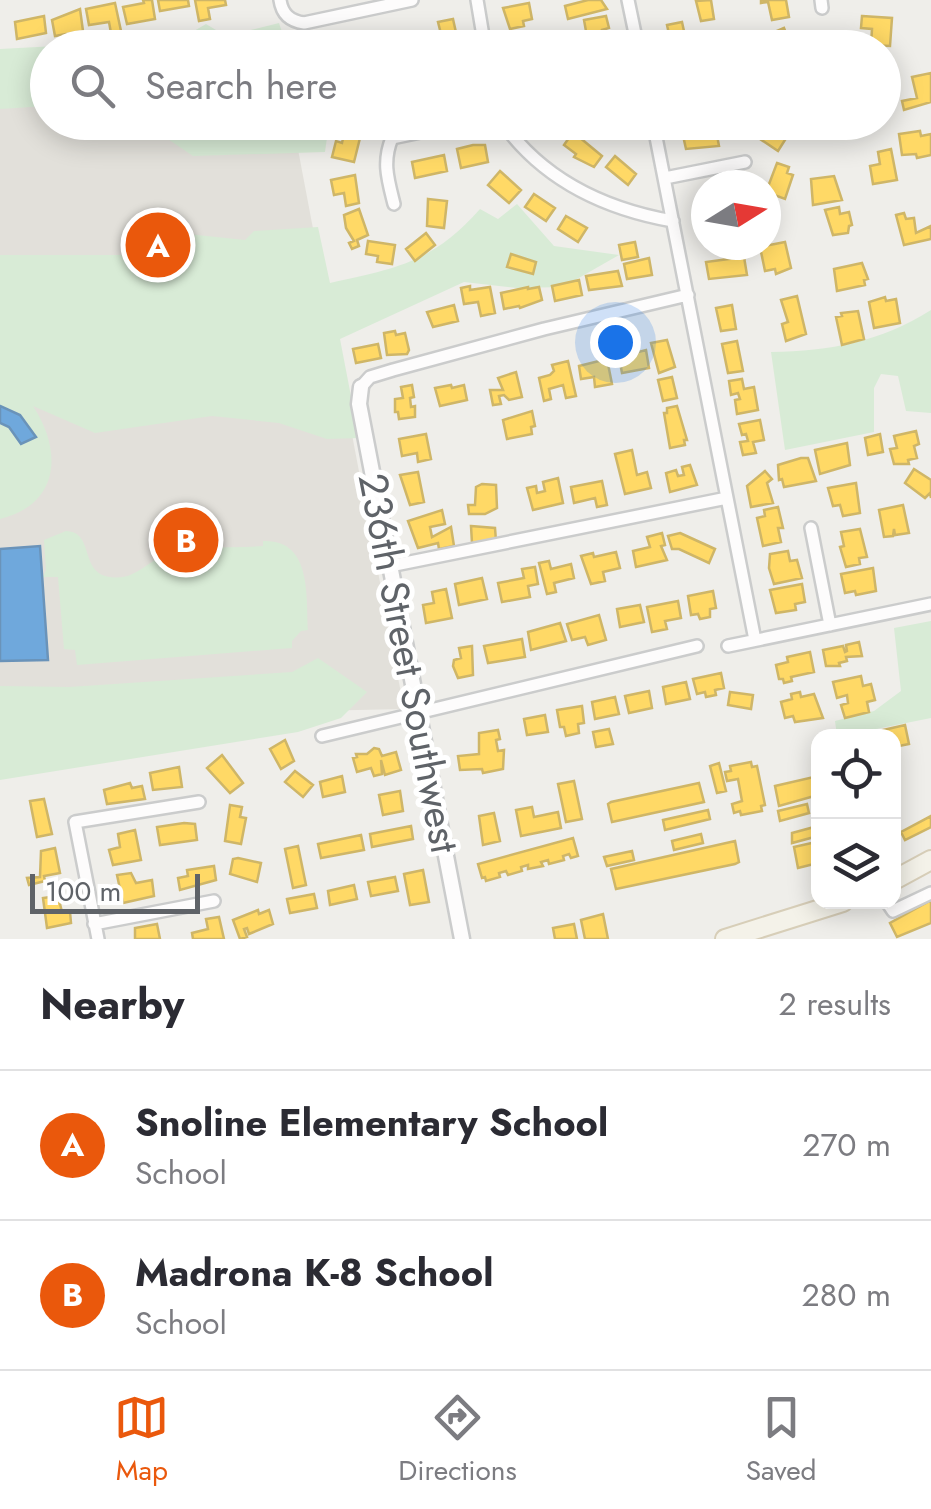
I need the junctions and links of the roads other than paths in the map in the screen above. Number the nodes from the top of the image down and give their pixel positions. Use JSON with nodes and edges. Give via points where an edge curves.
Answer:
{"nodes":[{"id":1,"x":280,"y":0,"type":"edge"},
{"id":2,"x":412,"y":0,"type":"edge"},
{"id":3,"x":477,"y":0,"type":"edge"},
{"id":4,"x":628,"y":0,"type":"edge"},
{"id":5,"x":483,"y":30,"type":"edge"},
{"id":6,"x":634,"y":30,"type":"edge"},
{"id":7,"x":391,"y":140,"type":"edge"},
{"id":8,"x":514,"y":140,"type":"edge"},
{"id":9,"x":658,"y":140,"type":"edge"},
{"id":10,"x":746,"y":162,"type":"dead end"},
{"id":11,"x":665,"y":178,"type":"junction"},
{"id":12,"x":394,"y":204,"type":"dead end"},
{"id":13,"x":673,"y":221,"type":"junction"},
{"id":14,"x":688,"y":295,"type":"junction"},
{"id":15,"x":360,"y":387,"type":"joint"},
{"id":16,"x":727,"y":498,"type":"junction"},
{"id":17,"x":812,"y":528,"type":"dead end"},
{"id":18,"x":390,"y":566,"type":"junction"},
{"id":19,"x":931,"y":604,"type":"edge"},
{"id":20,"x":830,"y":625,"type":"junction"},
{"id":21,"x":755,"y":640,"type":"junction"},
{"id":22,"x":696,"y":646,"type":"dead end"},
{"id":23,"x":728,"y":646,"type":"dead end"},
{"id":24,"x":418,"y":714,"type":"junction"},
{"id":25,"x":322,"y":736,"type":"dead end"},
{"id":26,"x":199,"y":802,"type":"dead end"},
{"id":27,"x":931,"y":860,"type":"edge"},
{"id":28,"x":901,"y":876,"type":"edge"},
{"id":29,"x":931,"y":892,"type":"edge"},
{"id":30,"x":214,"y":900,"type":"dead end"},
{"id":31,"x":901,"y":908,"type":"edge"},
{"id":32,"x":821,"y":909,"type":"edge"},
{"id":33,"x":94,"y":924,"type":"junction"},
{"id":34,"x":98,"y":939,"type":"edge"},
{"id":35,"x":462,"y":939,"type":"edge"},
{"id":36,"x":725,"y":939,"type":"edge"}],
"edges":[{"from":1,"to":2,"type":"street","via":[[284,12],[304,23]]},
{"from":3,"to":5,"type":"street"},
{"from":4,"to":6,"type":"street"},
{"from":7,"to":12,"type":"street","via":[[385,168]]},
{"from":8,"to":13,"type":"street","via":[[592,198]]},
{"from":9,"to":11,"type":"street"},
{"from":10,"to":11,"type":"street"},
{"from":11,"to":13,"type":"street"},
{"from":13,"to":14,"type":"street"},
{"from":14,"to":15,"type":"street","via":[[393,370]]},
{"from":14,"to":16,"type":"street"},
{"from":15,"to":18,"type":"street","name":"236th Street Southwest"},
{"from":16,"to":18,"type":"street"},
{"from":16,"to":21,"type":"street"},
{"from":17,"to":20,"type":"street"},
{"from":18,"to":24,"type":"street","name":"236th Street Southwest"},
{"from":19,"to":20,"type":"street"},
{"from":20,"to":21,"type":"street"},
{"from":21,"to":23,"type":"street"},
{"from":22,"to":24,"type":"street"},
{"from":24,"to":25,"type":"street"},
{"from":24,"to":35,"type":"street","name":"236th Street Southwest"},
{"from":26,"to":33,"type":"street","via":[[75,822]]},
{"from":27,"to":28,"type":"main road"},
{"from":29,"to":31,"type":"street"},
{"from":30,"to":33,"type":"street"},
{"from":32,"to":36,"type":"main road"},
{"from":33,"to":34,"type":"street"}]}
